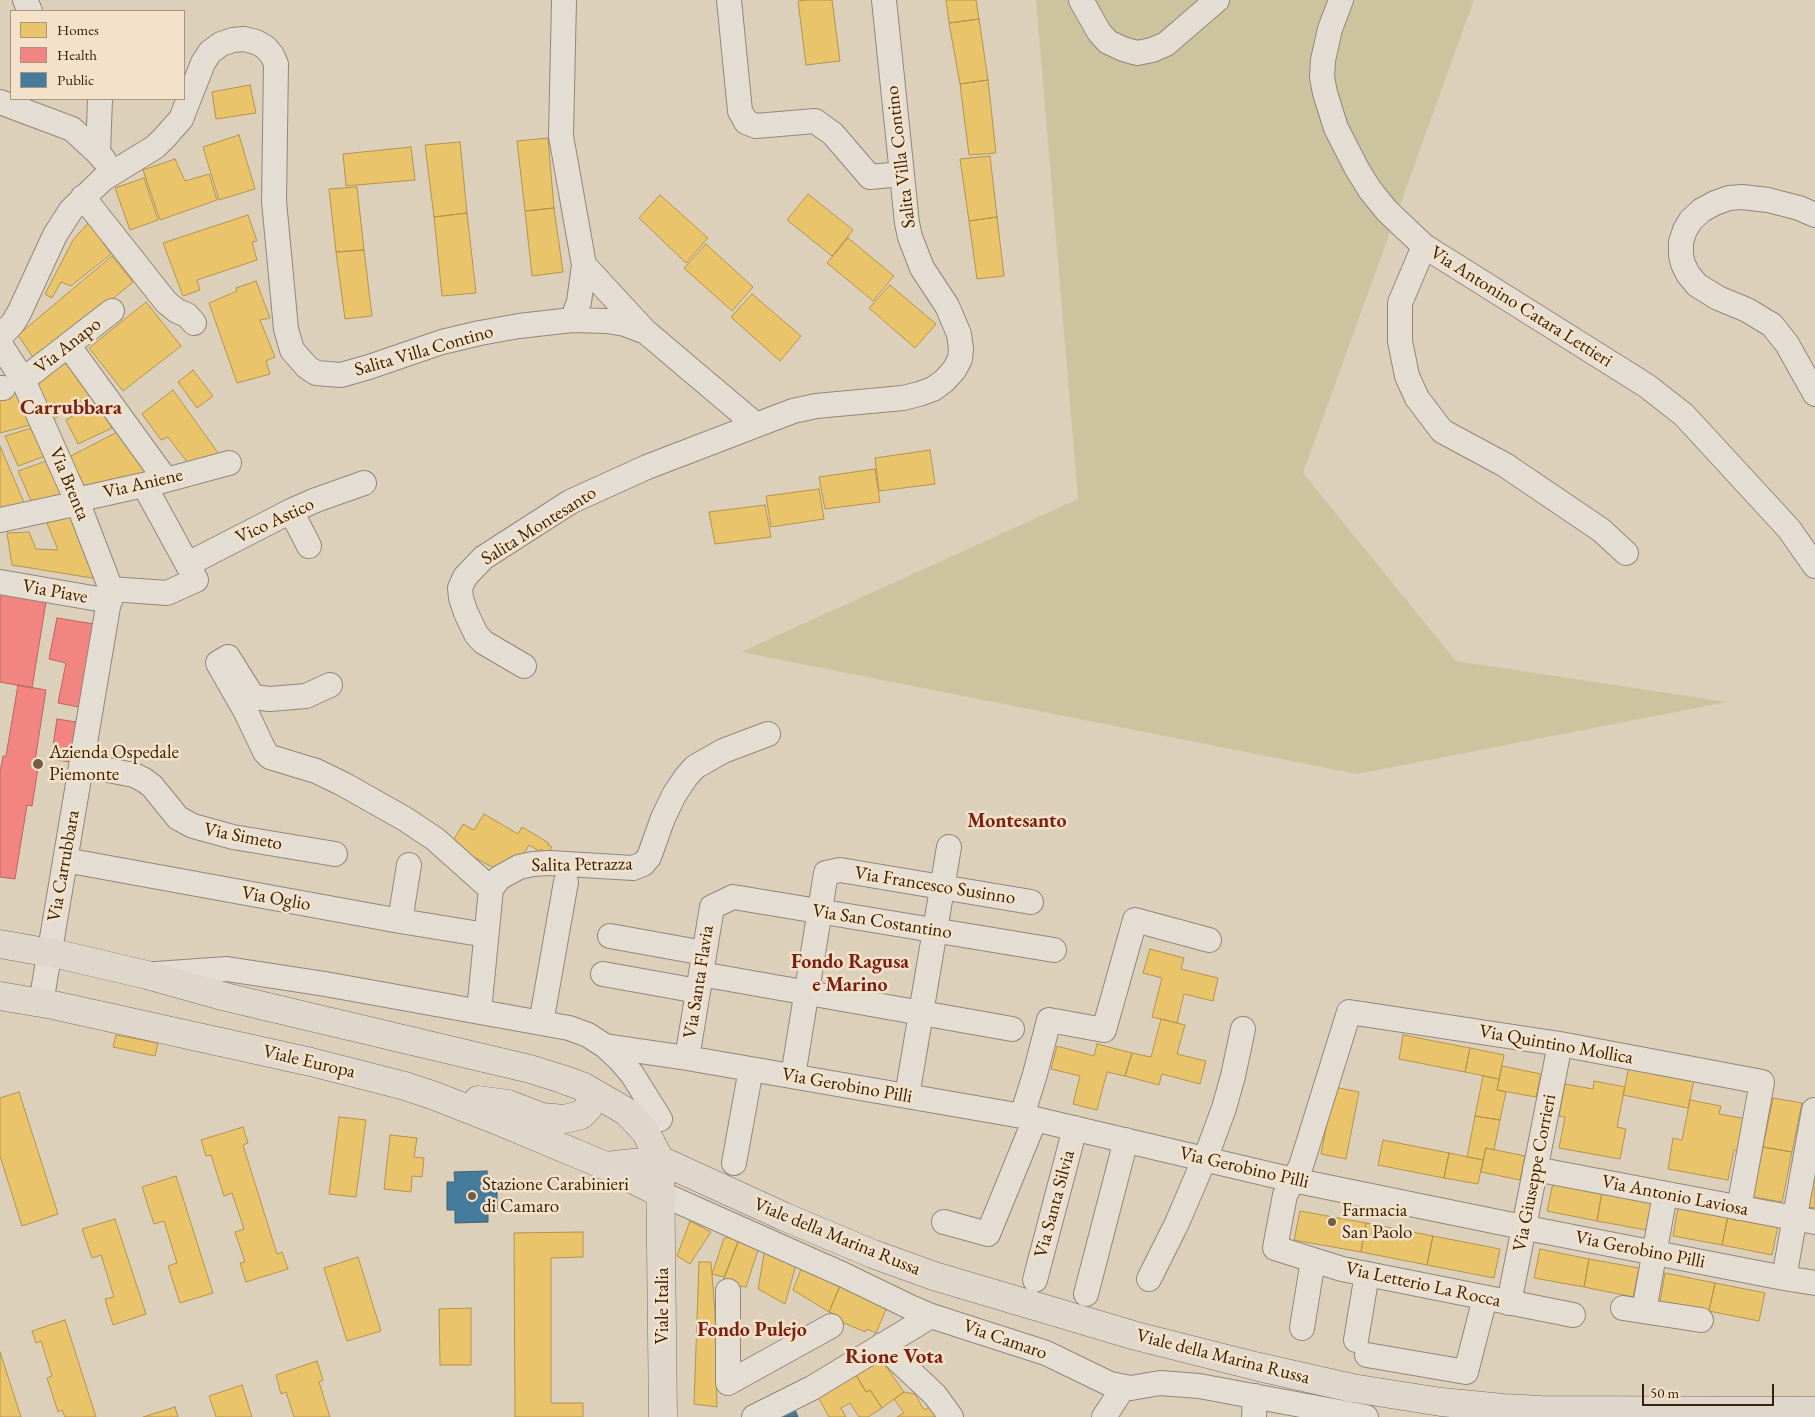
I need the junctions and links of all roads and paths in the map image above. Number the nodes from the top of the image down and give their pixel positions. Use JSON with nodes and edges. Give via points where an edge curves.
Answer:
{"nodes":[{"id":1,"x":564,"y":0,"type":"edge"},
{"id":2,"x":729,"y":0,"type":"edge"},
{"id":3,"x":884,"y":0,"type":"edge"},
{"id":4,"x":1081,"y":0,"type":"edge"},
{"id":5,"x":1217,"y":0,"type":"edge"},
{"id":6,"x":1341,"y":0,"type":"edge"},
{"id":7,"x":100,"y":100,"type":"edge"},
{"id":8,"x":0,"y":102,"type":"edge"},
{"id":9,"x":98,"y":154,"type":"junction"},
{"id":10,"x":114,"y":171,"type":"junction"},
{"id":11,"x":901,"y":174,"type":"junction"},
{"id":12,"x":83,"y":197,"type":"junction"},
{"id":13,"x":1815,"y":215,"type":"edge"},
{"id":14,"x":1424,"y":246,"type":"junction"},
{"id":15,"x":584,"y":265,"type":"junction"},
{"id":16,"x":112,"y":311,"type":"dead end"},
{"id":17,"x":572,"y":320,"type":"junction"},
{"id":18,"x":194,"y":323,"type":"dead end"},
{"id":19,"x":646,"y":332,"type":"junction"},
{"id":20,"x":0,"y":337,"type":"edge"},
{"id":21,"x":0,"y":344,"type":"edge"},
{"id":22,"x":68,"y":345,"type":"junction"},
{"id":23,"x":9,"y":385,"type":"edge"},
{"id":24,"x":1815,"y":394,"type":"edge"},
{"id":25,"x":756,"y":425,"type":"junction"},
{"id":26,"x":229,"y":463,"type":"dead end"},
{"id":27,"x":155,"y":482,"type":"junction"},
{"id":28,"x":364,"y":483,"type":"dead end"},
{"id":29,"x":77,"y":501,"type":"junction"},
{"id":30,"x":291,"y":511,"type":"junction"},
{"id":31,"x":0,"y":520,"type":"edge"},
{"id":32,"x":309,"y":546,"type":"dead end"},
{"id":33,"x":1626,"y":554,"type":"dead end"},
{"id":34,"x":1815,"y":566,"type":"edge"},
{"id":35,"x":192,"y":572,"type":"junction"},
{"id":36,"x":0,"y":582,"type":"edge"},
{"id":37,"x":110,"y":595,"type":"junction"},
{"id":38,"x":524,"y":666,"type":"dead end"},
{"id":39,"x":330,"y":685,"type":"dead end"},
{"id":40,"x":768,"y":734,"type":"dead end"},
{"id":41,"x":82,"y":765,"type":"junction"},
{"id":42,"x":949,"y":847,"type":"dead end"},
{"id":43,"x":335,"y":854,"type":"dead end"},
{"id":44,"x":65,"y":860,"type":"junction"},
{"id":45,"x":409,"y":865,"type":"dead end"},
{"id":46,"x":566,"y":882,"type":"dead end"},
{"id":47,"x":942,"y":887,"type":"junction"},
{"id":48,"x":491,"y":889,"type":"junction"},
{"id":49,"x":1031,"y":902,"type":"dead end"},
{"id":50,"x":712,"y":907,"type":"joint"},
{"id":51,"x":820,"y":912,"type":"junction"},
{"id":52,"x":400,"y":922,"type":"junction"},
{"id":53,"x":935,"y":930,"type":"junction"},
{"id":54,"x":486,"y":936,"type":"junction"},
{"id":55,"x":610,"y":936,"type":"dead end"},
{"id":56,"x":1209,"y":940,"type":"dead end"},
{"id":57,"x":0,"y":944,"type":"edge"},
{"id":58,"x":1054,"y":950,"type":"dead end"},
{"id":59,"x":49,"y":952,"type":"junction"},
{"id":60,"x":701,"y":972,"type":"junction"},
{"id":61,"x":603,"y":974,"type":"dead end"},
{"id":62,"x":146,"y":975,"type":"junction"},
{"id":63,"x":806,"y":993,"type":"junction"},
{"id":64,"x":0,"y":996,"type":"edge"},
{"id":65,"x":41,"y":1003,"type":"junction"},
{"id":66,"x":479,"y":1011,"type":"junction"},
{"id":67,"x":921,"y":1013,"type":"junction"},
{"id":68,"x":541,"y":1023,"type":"junction"},
{"id":69,"x":1012,"y":1029,"type":"dead end"},
{"id":70,"x":1243,"y":1029,"type":"dead end"},
{"id":71,"x":1560,"y":1044,"type":"junction"},
{"id":72,"x":606,"y":1046,"type":"junction"},
{"id":73,"x":680,"y":1057,"type":"junction"},
{"id":74,"x":751,"y":1069,"type":"junction"},
{"id":75,"x":793,"y":1076,"type":"junction"},
{"id":76,"x":584,"y":1087,"type":"junction"},
{"id":77,"x":434,"y":1096,"type":"junction"},
{"id":78,"x":907,"y":1096,"type":"junction"},
{"id":79,"x":1814,"y":1110,"type":"edge"},
{"id":80,"x":1028,"y":1117,"type":"junction"},
{"id":81,"x":660,"y":1119,"type":"junction"},
{"id":82,"x":1075,"y":1128,"type":"junction"},
{"id":83,"x":1126,"y":1140,"type":"junction"},
{"id":84,"x":1205,"y":1159,"type":"junction"},
{"id":85,"x":660,"y":1160,"type":"junction"},
{"id":86,"x":734,"y":1163,"type":"dead end"},
{"id":87,"x":606,"y":1166,"type":"junction"},
{"id":88,"x":1535,"y":1170,"type":"junction"},
{"id":89,"x":1293,"y":1180,"type":"junction"},
{"id":90,"x":662,"y":1194,"type":"junction"},
{"id":91,"x":1665,"y":1194,"type":"junction"},
{"id":92,"x":1739,"y":1208,"type":"junction"},
{"id":93,"x":1805,"y":1220,"type":"edge"},
{"id":94,"x":944,"y":1222,"type":"dead end"},
{"id":95,"x":1524,"y":1228,"type":"junction"},
{"id":96,"x":1654,"y":1253,"type":"junction"},
{"id":97,"x":1313,"y":1260,"type":"junction"},
{"id":98,"x":1367,"y":1274,"type":"junction"},
{"id":99,"x":1784,"y":1278,"type":"junction"},
{"id":100,"x":1149,"y":1279,"type":"dead end"},
{"id":101,"x":1035,"y":1280,"type":"dead end"},
{"id":102,"x":1815,"y":1283,"type":"edge"},
{"id":103,"x":728,"y":1291,"type":"dead end"},
{"id":104,"x":1086,"y":1294,"type":"dead end"},
{"id":105,"x":1485,"y":1298,"type":"junction"},
{"id":106,"x":1509,"y":1303,"type":"junction"},
{"id":107,"x":1573,"y":1315,"type":"dead end"},
{"id":108,"x":931,"y":1316,"type":"junction"},
{"id":109,"x":1701,"y":1320,"type":"dead end"},
{"id":110,"x":832,"y":1326,"type":"dead end"},
{"id":111,"x":1302,"y":1328,"type":"dead end"},
{"id":112,"x":882,"y":1345,"type":"junction"},
{"id":113,"x":1123,"y":1388,"type":"junction"},
{"id":114,"x":1254,"y":1407,"type":"edge"},
{"id":115,"x":1440,"y":1410,"type":"edge"},
{"id":116,"x":1815,"y":1411,"type":"edge"},
{"id":117,"x":663,"y":1417,"type":"edge"},
{"id":118,"x":754,"y":1417,"type":"edge"},
{"id":119,"x":951,"y":1417,"type":"edge"},
{"id":120,"x":1104,"y":1417,"type":"edge"},
{"id":121,"x":1366,"y":1417,"type":"edge"}],
"edges":[{"from":1,"to":15,"type":"street","via":[[561,136]]},
{"from":2,"to":11,"type":"street","via":[[740,111],[746,122],[756,126],[815,121],[833,134],[870,177]]},
{"from":3,"to":11,"type":"street","name":"Salita Villa Contino"},
{"from":4,"to":5,"type":"street","via":[[1108,42],[1137,53],[1166,44]]},
{"from":6,"to":14,"type":"street","name":"Via Antonino Catara Lettieri","via":[[1323,60],[1322,77],[1330,109],[1346,150],[1370,190]]},
{"from":7,"to":9,"type":"street"},
{"from":8,"to":9,"type":"street","via":[[72,129]]},
{"from":9,"to":10,"type":"street"},
{"from":10,"to":12,"type":"street","name":"Salita Villa Contino"},
{"from":10,"to":17,"type":"street","name":"Salita Villa Contino","via":[[155,147],[174,128],[210,52],[233,40],[256,42],[265,47],[276,64],[274,201],[280,270],[288,339],[292,350],[307,367],[316,373],[341,375],[442,342],[519,326]]},
{"from":11,"to":25,"type":"street","name":"Salita Villa Contino","via":[[907,223],[916,253],[947,306],[959,334],[961,354],[954,370],[933,389],[903,398],[816,406]]},
{"from":12,"to":18,"type":"street","via":[[166,302]]},
{"from":12,"to":20,"type":"street","name":"Salita Villa Contino","via":[[62,224],[19,313]]},
{"from":13,"to":24,"type":"street","via":[[1768,200],[1729,198],[1702,210],[1691,220],[1681,242],[1680,255],[1682,264],[1697,285],[1772,326],[1787,344]]},
{"from":14,"to":33,"type":"street","via":[[1400,303],[1400,341],[1407,376],[1417,398],[1442,431],[1505,465],[1601,530]]},
{"from":14,"to":34,"type":"street","name":"Via Antonino Catara Lettieri","via":[[1647,386],[1684,415],[1789,528]]},
{"from":15,"to":17,"type":"street","via":[[579,302]]},
{"from":15,"to":19,"type":"street"},
{"from":16,"to":22,"type":"street","name":"Via Anapo"},
{"from":17,"to":19,"type":"street","name":"Salita Villa Contino","via":[[615,322]]},
{"from":19,"to":25,"type":"street","name":"Salita Villa Contino"},
{"from":21,"to":23,"type":"street","name":"Via Brenta"},
{"from":22,"to":23,"type":"street","name":"Via Anapo"},
{"from":22,"to":27,"type":"street"},
{"from":23,"to":29,"type":"street","name":"Via Brenta"},
{"from":25,"to":38,"type":"street","name":"Salita Montesanto","via":[[647,467],[570,502],[473,567],[460,588],[476,634],[492,648]]},
{"from":26,"to":27,"type":"street","name":"Via Aniene"},
{"from":27,"to":29,"type":"street","name":"Via Aniene"},
{"from":27,"to":35,"type":"street"},
{"from":28,"to":30,"type":"street","name":"Vico Astico"},
{"from":29,"to":31,"type":"street","name":"Via Aniene"},
{"from":29,"to":37,"type":"street","name":"Via Brenta"},
{"from":30,"to":32,"type":"street"},
{"from":30,"to":35,"type":"street","name":"Vico Astico"},
{"from":35,"to":37,"type":"street","name":"Vico Astico","via":[[167,593]]},
{"from":36,"to":37,"type":"street","name":"Via Piave"},
{"from":37,"to":41,"type":"street","name":"Via Carrubbara"},
{"from":39,"to":48,"type":"street","via":[[306,696],[270,699],[252,696],[228,657],[218,663],[265,752],[316,771],[405,819],[436,839]]},
{"from":40,"to":48,"type":"street","name":"Salita Petrazza","via":[[723,750],[694,767],[674,795],[643,864],[633,868],[533,864],[499,878]]},
{"from":41,"to":43,"type":"street","name":"Via Simeto","via":[[134,775],[144,780],[178,818],[210,832]]},
{"from":41,"to":44,"type":"street","name":"Via Carrubbara"},
{"from":42,"to":47,"type":"street"},
{"from":44,"to":52,"type":"street","name":"Via Oglio"},
{"from":44,"to":59,"type":"street","name":"Via Carrubbara"},
{"from":45,"to":52,"type":"street"},
{"from":46,"to":68,"type":"street"},
{"from":47,"to":49,"type":"street","name":"Via Francesco Susinno"},
{"from":47,"to":51,"type":"street","name":"Via Francesco Susinno","via":[[833,872]]},
{"from":47,"to":53,"type":"street"},
{"from":48,"to":54,"type":"street"},
{"from":50,"to":51,"type":"street","name":"Via San Costantino","via":[[733,897]]},
{"from":50,"to":60,"type":"street","name":"Via Santa Flavia"},
{"from":51,"to":53,"type":"street","name":"Via San Costantino"},
{"from":51,"to":63,"type":"street"},
{"from":52,"to":54,"type":"street","name":"Via Oglio"},
{"from":53,"to":58,"type":"street","name":"Via San Costantino"},
{"from":53,"to":67,"type":"street"},
{"from":54,"to":66,"type":"street"},
{"from":55,"to":60,"type":"street"},
{"from":56,"to":80,"type":"street","via":[[1135,920],[1104,1030],[1049,1020]]},
{"from":57,"to":59,"type":"main road"},
{"from":59,"to":62,"type":"main road"},
{"from":59,"to":65,"type":"street","name":"Via Carrubbara"},
{"from":60,"to":61,"type":"street"},
{"from":60,"to":63,"type":"street"},
{"from":60,"to":73,"type":"street","name":"Via Santa Flavia"},
{"from":62,"to":66,"type":"street","via":[[227,969]]},
{"from":62,"to":76,"type":"main road","via":[[530,1069]]},
{"from":63,"to":67,"type":"street"},
{"from":63,"to":75,"type":"street"},
{"from":64,"to":65,"type":"main road","name":"Viale Europa"},
{"from":65,"to":77,"type":"main road","name":"Viale Europa","via":[[311,1062]]},
{"from":66,"to":68,"type":"street"},
{"from":67,"to":69,"type":"street"},
{"from":67,"to":78,"type":"street"},
{"from":68,"to":72,"type":"street","via":[[569,1028]]},
{"from":70,"to":84,"type":"street","via":[[1224,1108]]},
{"from":71,"to":88,"type":"street","name":"Via Giuseppe Corrieri"},
{"from":71,"to":89,"type":"street","name":"Via Quintino Mollica","via":[[1349,1012],[1301,1166]]},
{"from":71,"to":92,"type":"street","name":"Via Quintino Mollica","via":[[1762,1082]]},
{"from":72,"to":73,"type":"street","name":"Via Gerobino Pilli"},
{"from":72,"to":81,"type":"street","via":[[632,1074]]},
{"from":73,"to":74,"type":"street","name":"Via Gerobino Pilli"},
{"from":73,"to":81,"type":"street","via":[[653,1062],[650,1068],[658,1095]]},
{"from":74,"to":75,"type":"street","name":"Via Gerobino Pilli"},
{"from":74,"to":86,"type":"street"},
{"from":75,"to":78,"type":"street","name":"Via Gerobino Pilli"},
{"from":76,"to":77,"type":"main road","via":[[591,1100],[588,1108],[581,1115],[564,1119],[542,1117],[508,1104]]},
{"from":76,"to":85,"type":"main road","via":[[626,1112],[645,1131]]},
{"from":77,"to":87,"type":"main road","name":"Viale Europa"},
{"from":78,"to":80,"type":"street","name":"Via Gerobino Pilli"},
{"from":79,"to":93,"type":"street"},
{"from":80,"to":82,"type":"street","name":"Via Gerobino Pilli"},
{"from":80,"to":94,"type":"street","via":[[988,1234]]},
{"from":81,"to":85,"type":"street"},
{"from":82,"to":83,"type":"street","name":"Via Gerobino Pilli"},
{"from":82,"to":101,"type":"street","name":"Via Santa Silvia"},
{"from":83,"to":84,"type":"street","name":"Via Gerobino Pilli"},
{"from":83,"to":104,"type":"street"},
{"from":84,"to":89,"type":"street","name":"Via Gerobino Pilli"},
{"from":84,"to":100,"type":"street"},
{"from":85,"to":87,"type":"main road"},
{"from":85,"to":90,"type":"main road","name":"Viale Italia"},
{"from":85,"to":115,"type":"main road","name":"Viale della Marina Russa","via":[[873,1254],[961,1284],[1128,1334]]},
{"from":87,"to":90,"type":"main road","name":"Viale Europa"},
{"from":88,"to":91,"type":"street","name":"Via Antonio Laviosa"},
{"from":88,"to":95,"type":"street","name":"Via Giuseppe Corrieri"},
{"from":89,"to":95,"type":"street","name":"Via Gerobino Pilli"},
{"from":89,"to":97,"type":"street","name":"Via Letterio La Rocca","via":[[1285,1195],[1275,1248]]},
{"from":90,"to":108,"type":"street","name":"Via Camaro"},
{"from":90,"to":117,"type":"main road","name":"Viale Italia"},
{"from":91,"to":92,"type":"street","name":"Via Antonio Laviosa"},
{"from":91,"to":96,"type":"street"},
{"from":92,"to":93,"type":"street","name":"Via Antonio Laviosa"},
{"from":93,"to":99,"type":"street"},
{"from":95,"to":96,"type":"street","name":"Via Gerobino Pilli"},
{"from":95,"to":106,"type":"street","name":"Via Giuseppe Corrieri"},
{"from":96,"to":99,"type":"street","name":"Via Gerobino Pilli"},
{"from":96,"to":109,"type":"street","via":[[1633,1309]]},
{"from":97,"to":98,"type":"street","name":"Via Letterio La Rocca"},
{"from":97,"to":111,"type":"street"},
{"from":98,"to":105,"type":"street","name":"Via Letterio La Rocca"},
{"from":98,"to":105,"type":"street","via":[[1362,1347],[1466,1372]]},
{"from":99,"to":102,"type":"street","name":"Via Gerobino Pilli"},
{"from":103,"to":110,"type":"street","via":[[728,1383]]},
{"from":105,"to":106,"type":"street","name":"Via Letterio La Rocca"},
{"from":106,"to":107,"type":"street","name":"Via Letterio La Rocca"},
{"from":108,"to":112,"type":"street"},
{"from":108,"to":113,"type":"street","name":"Via Camaro","via":[[1046,1353]]},
{"from":112,"to":118,"type":"street","via":[[812,1388]]},
{"from":112,"to":119,"type":"street","via":[[935,1395]]},
{"from":113,"to":114,"type":"street","name":"Via Camaro","via":[[1169,1383],[1222,1390]]},
{"from":113,"to":120,"type":"street"},
{"from":114,"to":121,"type":"street","name":"Via Camaro"},
{"from":115,"to":116,"type":"main road","name":"Viale della Marina Russa","via":[[1483,1407]]}]}
